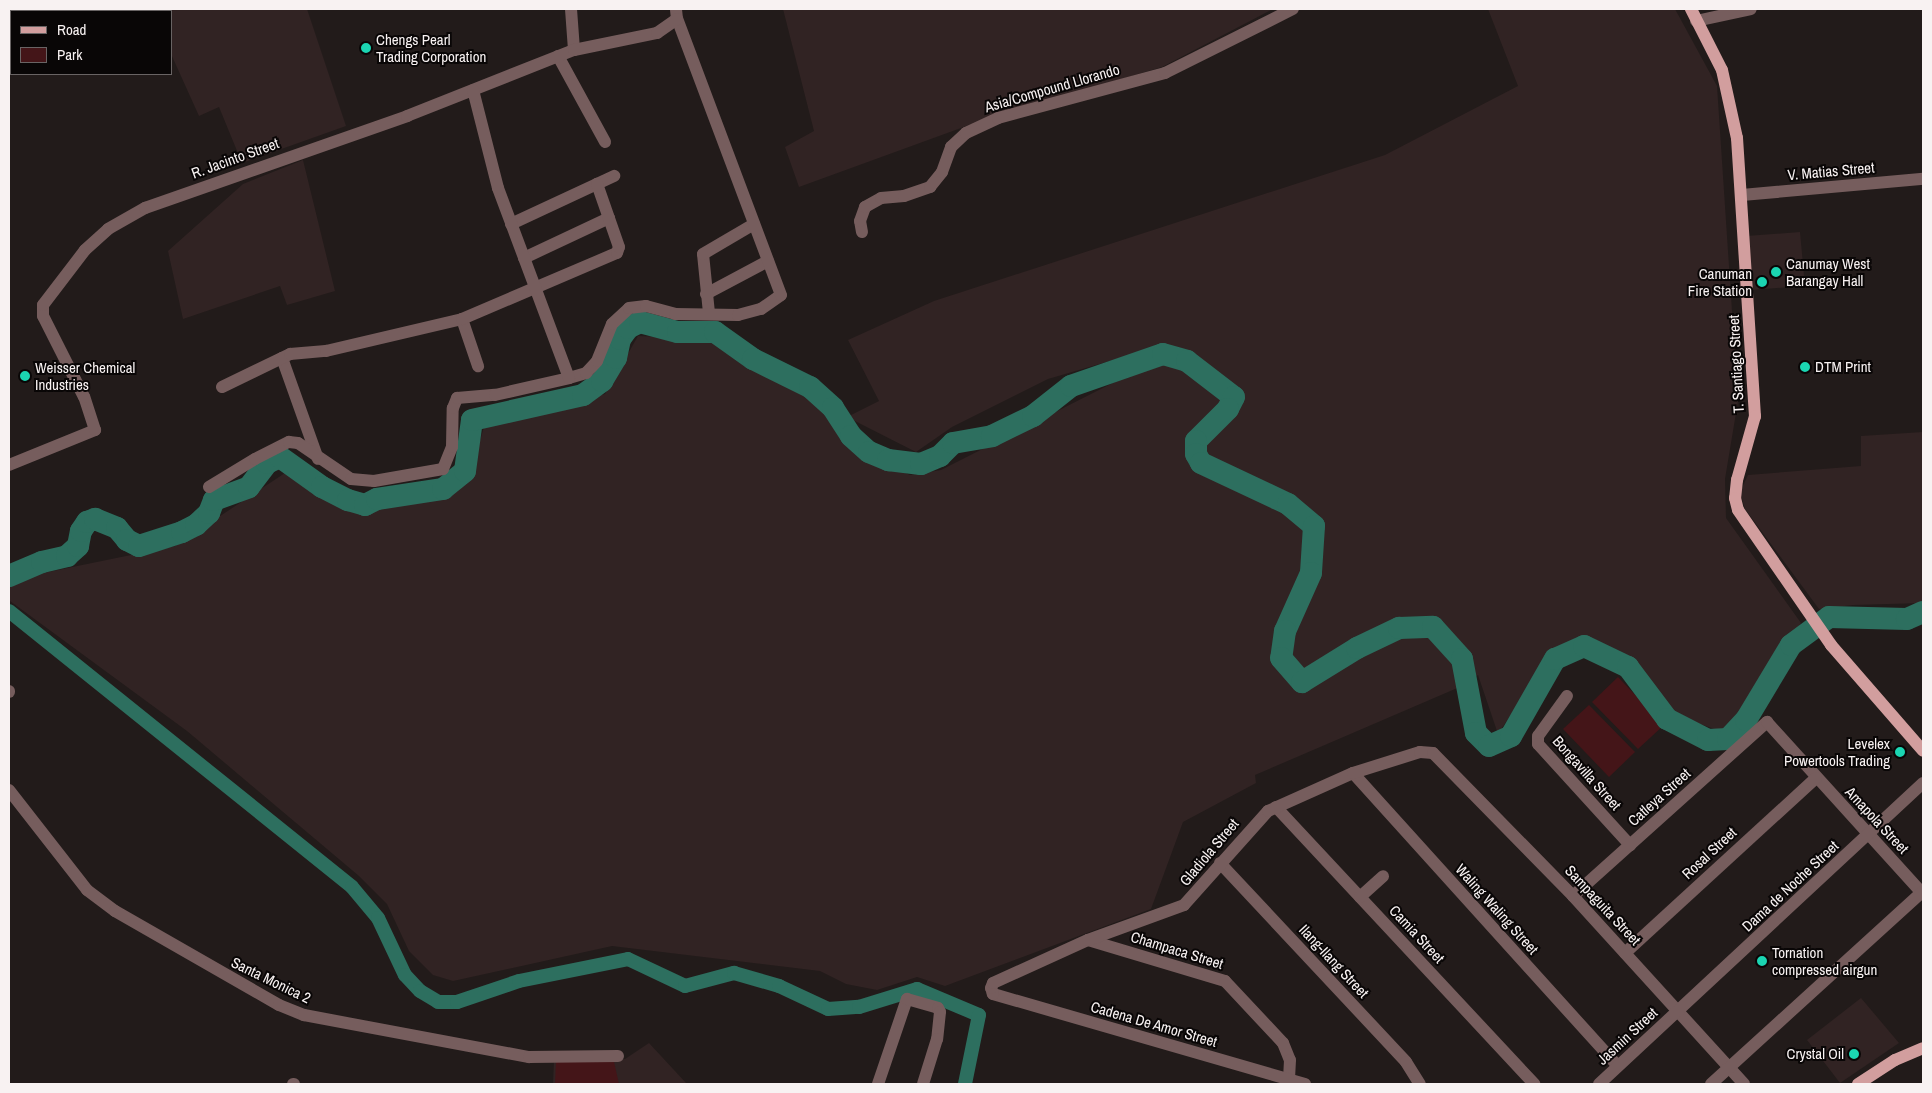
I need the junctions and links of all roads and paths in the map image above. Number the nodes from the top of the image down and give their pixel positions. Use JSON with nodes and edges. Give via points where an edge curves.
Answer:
{"nodes":[{"id":1,"x":571,"y":9,"type":"edge"},
{"id":2,"x":1293,"y":9,"type":"edge"},
{"id":3,"x":1751,"y":9,"type":"edge"},
{"id":4,"x":677,"y":14,"type":"edge"},
{"id":5,"x":1693,"y":15,"type":"edge"},
{"id":6,"x":574,"y":50,"type":"junction"},
{"id":7,"x":558,"y":56,"type":"junction"},
{"id":8,"x":473,"y":90,"type":"junction"},
{"id":9,"x":605,"y":142,"type":"dead end"},
{"id":10,"x":614,"y":176,"type":"dead end"},
{"id":11,"x":1923,"y":179,"type":"edge"},
{"id":12,"x":597,"y":184,"type":"junction"},
{"id":13,"x":1742,"y":195,"type":"junction"},
{"id":14,"x":610,"y":218,"type":"junction"},
{"id":15,"x":511,"y":224,"type":"junction"},
{"id":16,"x":754,"y":224,"type":"junction"},
{"id":17,"x":862,"y":232,"type":"dead end"},
{"id":18,"x":524,"y":258,"type":"junction"},
{"id":19,"x":768,"y":261,"type":"junction"},
{"id":20,"x":534,"y":288,"type":"junction"},
{"id":21,"x":706,"y":294,"type":"junction"},
{"id":22,"x":709,"y":312,"type":"junction"},
{"id":23,"x":462,"y":318,"type":"junction"},
{"id":24,"x":282,"y":358,"type":"junction"},
{"id":25,"x":478,"y":366,"type":"dead end"},
{"id":26,"x":569,"y":378,"type":"junction"},
{"id":27,"x":222,"y":388,"type":"dead end"},
{"id":28,"x":318,"y":459,"type":"junction"},
{"id":29,"x":13,"y":462,"type":"edge"},
{"id":30,"x":210,"y":487,"type":"dead end"},
{"id":31,"x":1566,"y":696,"type":"dead end"},
{"id":32,"x":1767,"y":722,"type":"joint"},
{"id":33,"x":1923,"y":751,"type":"edge"},
{"id":34,"x":1432,"y":753,"type":"joint"},
{"id":35,"x":1353,"y":773,"type":"junction"},
{"id":36,"x":1816,"y":778,"type":"junction"},
{"id":37,"x":1923,"y":783,"type":"edge"},
{"id":38,"x":9,"y":790,"type":"edge"},
{"id":39,"x":1276,"y":807,"type":"junction"},
{"id":40,"x":1868,"y":835,"type":"junction"},
{"id":41,"x":1630,"y":844,"type":"junction"},
{"id":42,"x":1220,"y":863,"type":"junction"},
{"id":43,"x":1383,"y":876,"type":"dead end"},
{"id":44,"x":1922,"y":893,"type":"edge"},
{"id":45,"x":1573,"y":896,"type":"junction"},
{"id":46,"x":1360,"y":897,"type":"junction"},
{"id":47,"x":1088,"y":940,"type":"junction"},
{"id":48,"x":1625,"y":953,"type":"junction"},
{"id":49,"x":993,"y":994,"type":"joint"},
{"id":50,"x":1678,"y":1011,"type":"junction"},
{"id":51,"x":1923,"y":1048,"type":"edge"},
{"id":52,"x":618,"y":1056,"type":"dead end"},
{"id":53,"x":1618,"y":1066,"type":"junction"},
{"id":54,"x":1729,"y":1068,"type":"junction"},
{"id":55,"x":1289,"y":1080,"type":"junction"},
{"id":56,"x":1865,"y":1082,"type":"edge"},
{"id":57,"x":878,"y":1084,"type":"edge"},
{"id":58,"x":923,"y":1084,"type":"edge"},
{"id":59,"x":1305,"y":1084,"type":"edge"},
{"id":60,"x":1420,"y":1084,"type":"edge"},
{"id":61,"x":1534,"y":1084,"type":"edge"},
{"id":62,"x":1599,"y":1084,"type":"edge"},
{"id":63,"x":1711,"y":1084,"type":"edge"},
{"id":64,"x":1744,"y":1084,"type":"edge"}],
"edges":[{"from":1,"to":6,"type":"street"},
{"from":2,"to":17,"type":"street","name":"Asia/Compound Llorando","via":[[1165,73],[998,118],[966,133],[951,147],[942,172],[930,187],[904,196],[881,198],[866,207],[860,221]]},
{"from":3,"to":5,"type":"street"},
{"from":4,"to":6,"type":"street","name":"R. Jacinto Street","via":[[657,33]]},
{"from":4,"to":16,"type":"street"},
{"from":5,"to":13,"type":"main road","name":"T. Santiago Street","via":[[1722,70],[1731,101]]},
{"from":6,"to":7,"type":"street","name":"R. Jacinto Street"},
{"from":7,"to":8,"type":"street","name":"R. Jacinto Street"},
{"from":7,"to":9,"type":"street"},
{"from":8,"to":15,"type":"street","via":[[498,188]]},
{"from":8,"to":29,"type":"street","name":"R. Jacinto Street","via":[[145,208],[108,229],[85,250],[42,305],[43,316],[84,397],[95,430]]},
{"from":10,"to":12,"type":"street"},
{"from":11,"to":13,"type":"street","name":"V. Matias Street"},
{"from":12,"to":14,"type":"street"},
{"from":12,"to":15,"type":"street"},
{"from":13,"to":33,"type":"main road","name":"T. Santiago Street","via":[[1755,416],[1735,498],[1744,522],[1831,645]]},
{"from":14,"to":18,"type":"street"},
{"from":14,"to":20,"type":"street","via":[[617,252]]},
{"from":15,"to":18,"type":"street"},
{"from":16,"to":19,"type":"street"},
{"from":16,"to":21,"type":"street","via":[[703,254]]},
{"from":18,"to":20,"type":"street"},
{"from":19,"to":21,"type":"street"},
{"from":19,"to":22,"type":"street","via":[[780,295],[750,314],[725,316]]},
{"from":20,"to":23,"type":"street"},
{"from":20,"to":26,"type":"street"},
{"from":21,"to":22,"type":"street"},
{"from":22,"to":26,"type":"street","via":[[675,314],[646,306],[629,308],[612,324],[597,361],[586,373]]},
{"from":23,"to":24,"type":"street","via":[[326,352],[290,354]]},
{"from":23,"to":25,"type":"street"},
{"from":24,"to":27,"type":"street"},
{"from":24,"to":28,"type":"street"},
{"from":26,"to":28,"type":"street","via":[[495,395],[457,398],[453,408],[452,447],[443,468],[364,481],[351,479]]},
{"from":28,"to":30,"type":"street","via":[[298,443],[290,442],[255,458]]},
{"from":31,"to":41,"type":"street","name":"Bongavilla Street","via":[[1538,736],[1538,744]]},
{"from":32,"to":36,"type":"street","name":"Amapola Street"},
{"from":32,"to":41,"type":"street","name":"Catleya Street"},
{"from":34,"to":35,"type":"street","name":"Gladiola Street","via":[[1420,752]]},
{"from":34,"to":45,"type":"street","name":"Sampaguita Street"},
{"from":35,"to":39,"type":"street","name":"Gladiola Street"},
{"from":35,"to":53,"type":"street","name":"Waling Waling Street"},
{"from":36,"to":40,"type":"street","name":"Amapola Street"},
{"from":36,"to":48,"type":"street","name":"Rosal Street"},
{"from":37,"to":40,"type":"street","name":"Dama de Noche Street"},
{"from":38,"to":52,"type":"street","name":"Santa Monica 2","via":[[87,890],[140,926],[279,1005],[304,1015],[529,1057]]},
{"from":39,"to":42,"type":"street","name":"Gladiola Street","via":[[1261,816]]},
{"from":39,"to":46,"type":"street","name":"Camia Street"},
{"from":40,"to":44,"type":"street","name":"Amapola Street"},
{"from":40,"to":50,"type":"street","name":"Dama de Noche Street"},
{"from":41,"to":45,"type":"street","name":"Catleya Street"},
{"from":42,"to":47,"type":"street","name":"Gladiola Street","via":[[1184,905]]},
{"from":42,"to":60,"type":"street","name":"Ilang-Ilang Street","via":[[1406,1062]]},
{"from":43,"to":46,"type":"street"},
{"from":44,"to":54,"type":"street"},
{"from":45,"to":48,"type":"street","name":"Sampaguita Street"},
{"from":46,"to":61,"type":"street","name":"Camia Street"},
{"from":47,"to":49,"type":"street","name":"Gladiola Street","via":[[993,983]]},
{"from":47,"to":55,"type":"street","name":"Champaca Street","via":[[1225,981],[1283,1043],[1290,1060]]},
{"from":48,"to":50,"type":"street","name":"Sampaguita Street"},
{"from":49,"to":55,"type":"street","name":"Cadena De Amor Street"},
{"from":50,"to":53,"type":"street","name":"Jasmin Street"},
{"from":50,"to":54,"type":"street","name":"Sampaguita Street"},
{"from":51,"to":56,"type":"main road"},
{"from":53,"to":62,"type":"street","name":"Jasmin Street"},
{"from":54,"to":63,"type":"street"},
{"from":54,"to":64,"type":"street","name":"Sampaguita Street"},
{"from":55,"to":59,"type":"street","name":"Cadena De Amor Street"},
{"from":57,"to":58,"type":"street","via":[[908,1000],[938,1008],[940,1012],[937,1039]]}]}
